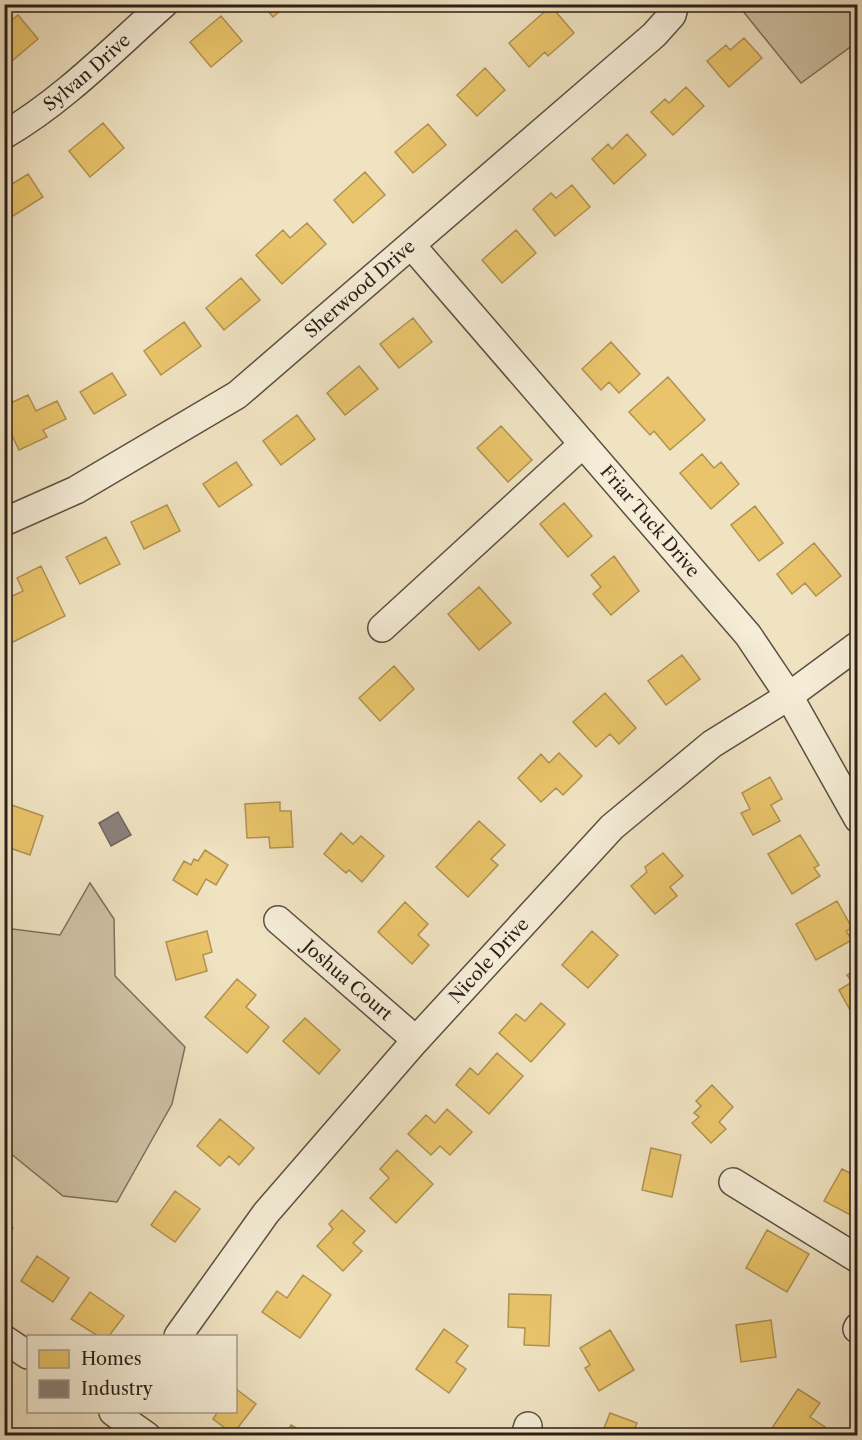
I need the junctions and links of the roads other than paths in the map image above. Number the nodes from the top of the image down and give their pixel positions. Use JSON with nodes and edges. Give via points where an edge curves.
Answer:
{"nodes":[{"id":1,"x":164,"y":4,"type":"edge"},
{"id":2,"x":675,"y":4,"type":"edge"},
{"id":3,"x":4,"y":135,"type":"edge"},
{"id":4,"x":412,"y":246,"type":"junction"},
{"id":5,"x":583,"y":444,"type":"junction"},
{"id":6,"x":4,"y":522,"type":"edge"},
{"id":7,"x":382,"y":628,"type":"dead end"},
{"id":8,"x":858,"y":645,"type":"edge"},
{"id":9,"x":789,"y":696,"type":"junction"},
{"id":10,"x":858,"y":819,"type":"edge"},
{"id":11,"x":278,"y":920,"type":"dead end"},
{"id":12,"x":416,"y":1040,"type":"junction"},
{"id":13,"x":733,"y":1182,"type":"dead end"},
{"id":14,"x":858,"y":1259,"type":"edge"},
{"id":15,"x":179,"y":1335,"type":"edge"},
{"id":16,"x":4,"y":1339,"type":"edge"},
{"id":17,"x":27,"y":1353,"type":"edge"},
{"id":18,"x":120,"y":1414,"type":"edge"},
{"id":19,"x":147,"y":1436,"type":"edge"}],
"edges":[{"from":1,"to":3,"type":"street","name":"Sylvan Drive","via":[[33,116]]},
{"from":2,"to":4,"type":"street","name":"Sherwood Drive","via":[[672,15],[654,35]]},
{"from":4,"to":5,"type":"street","name":"Friar Tuck Drive"},
{"from":4,"to":6,"type":"street","name":"Sherwood Drive","via":[[237,395],[76,490]]},
{"from":5,"to":7,"type":"street"},
{"from":5,"to":9,"type":"street","name":"Friar Tuck Drive","via":[[747,635]]},
{"from":8,"to":9,"type":"street","name":"Nicole Drive"},
{"from":9,"to":10,"type":"street","name":"Friar Tuck Drive"},
{"from":9,"to":12,"type":"street","name":"Nicole Drive","via":[[712,744],[612,827]]},
{"from":11,"to":12,"type":"street","name":"Joshua Court"},
{"from":12,"to":15,"type":"street","name":"Nicole Drive","via":[[266,1213]]},
{"from":13,"to":14,"type":"street"},
{"from":16,"to":17,"type":"street"},
{"from":18,"to":19,"type":"street"}]}
